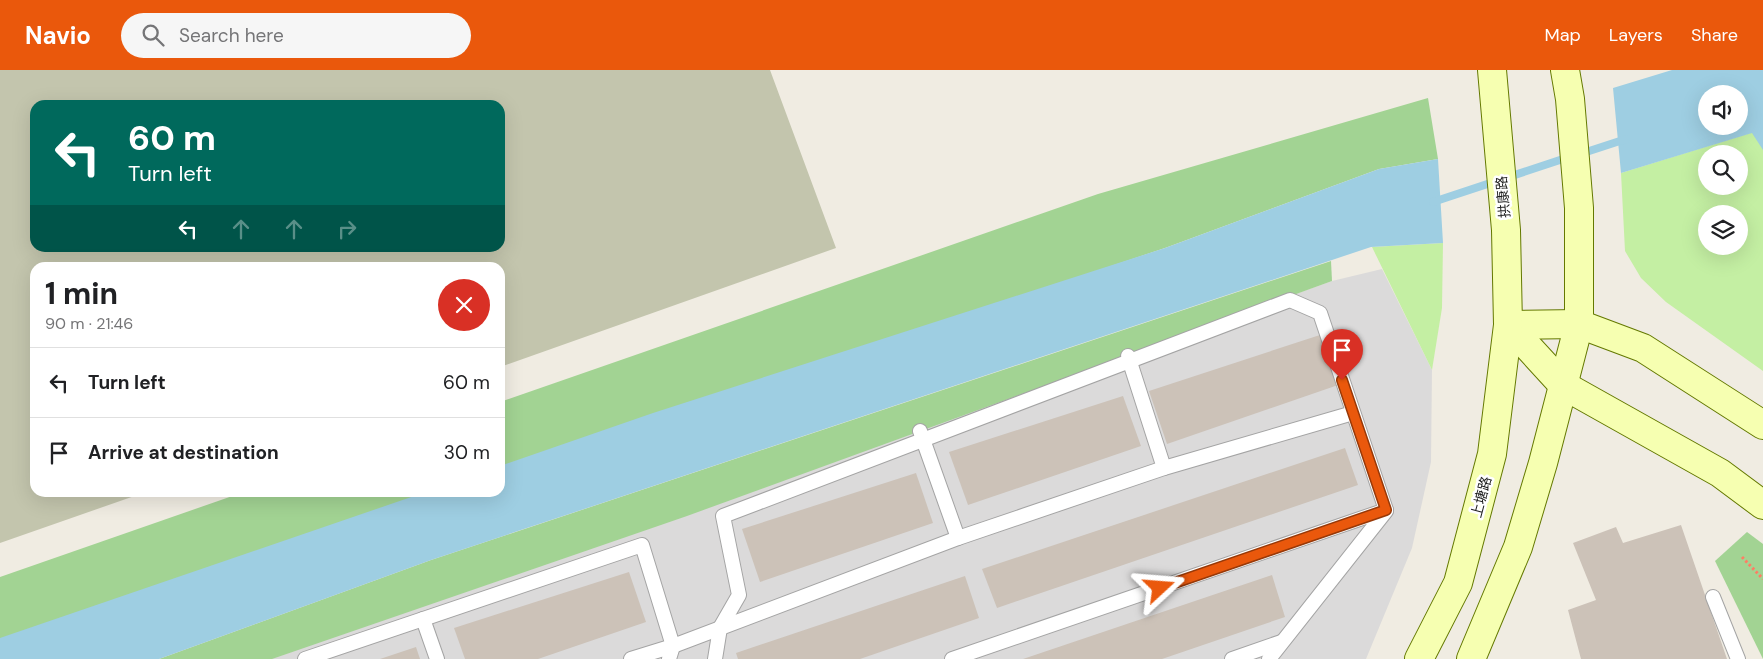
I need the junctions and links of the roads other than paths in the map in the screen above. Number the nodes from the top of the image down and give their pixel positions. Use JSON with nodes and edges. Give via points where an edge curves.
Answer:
{"nodes":[{"id":1,"x":1492,"y":70,"type":"edge"},
{"id":2,"x":1565,"y":70,"type":"edge"},
{"id":3,"x":1579,"y":324,"type":"junction"},
{"id":4,"x":1508,"y":325,"type":"junction"},
{"id":5,"x":1128,"y":356,"type":"dead end"},
{"id":6,"x":1563,"y":385,"type":"junction"},
{"id":7,"x":1353,"y":413,"type":"junction"},
{"id":8,"x":1763,"y":425,"type":"edge"},
{"id":9,"x":920,"y":430,"type":"dead end"},
{"id":10,"x":1164,"y":468,"type":"junction"},
{"id":11,"x":1763,"y":505,"type":"edge"},
{"id":12,"x":1386,"y":510,"type":"junction"},
{"id":13,"x":958,"y":538,"type":"junction"},
{"id":14,"x":1713,"y":597,"type":"dead end"},
{"id":15,"x":423,"y":619,"type":"junction"},
{"id":16,"x":720,"y":628,"type":"junction"},
{"id":17,"x":1282,"y":642,"type":"junction"},
{"id":18,"x":671,"y":652,"type":"edge"},
{"id":19,"x":304,"y":659,"type":"edge"},
{"id":20,"x":437,"y":659,"type":"edge"},
{"id":21,"x":632,"y":659,"type":"edge"},
{"id":22,"x":715,"y":659,"type":"edge"},
{"id":23,"x":952,"y":659,"type":"edge"},
{"id":24,"x":1232,"y":659,"type":"edge"},
{"id":25,"x":1269,"y":659,"type":"edge"},
{"id":26,"x":1419,"y":659,"type":"edge"},
{"id":27,"x":1471,"y":659,"type":"edge"},
{"id":28,"x":1738,"y":659,"type":"edge"}],
"edges":[{"from":1,"to":4,"type":"main road","name":"拱康路","via":[[1506,230]]},
{"from":2,"to":3,"type":"main road","via":[[1579,208]]},
{"from":3,"to":4,"type":"main road"},
{"from":3,"to":6,"type":"main road"},
{"from":3,"to":8,"type":"main road","via":[[1643,348]]},
{"from":4,"to":6,"type":"main road"},
{"from":4,"to":26,"type":"main road","name":"上塘路","via":[[1492,454],[1458,582]]},
{"from":5,"to":10,"type":"lane"},
{"from":6,"to":11,"type":"main road","via":[[1720,473]]},
{"from":6,"to":27,"type":"main road","via":[[1518,548]]},
{"from":7,"to":10,"type":"lane"},
{"from":7,"to":12,"type":"lane"},
{"from":7,"to":16,"type":"lane","via":[[1320,313],[1290,300],[723,516],[739,595]]},
{"from":9,"to":13,"type":"lane"},
{"from":10,"to":13,"type":"lane"},
{"from":12,"to":17,"type":"lane"},
{"from":12,"to":23,"type":"lane"},
{"from":13,"to":16,"type":"lane"},
{"from":14,"to":28,"type":"lane"},
{"from":15,"to":18,"type":"lane","via":[[642,546]]},
{"from":15,"to":19,"type":"lane"},
{"from":15,"to":20,"type":"lane"},
{"from":16,"to":18,"type":"lane"},
{"from":16,"to":22,"type":"lane"},
{"from":17,"to":24,"type":"lane"},
{"from":17,"to":25,"type":"lane"},
{"from":18,"to":21,"type":"lane"}]}
